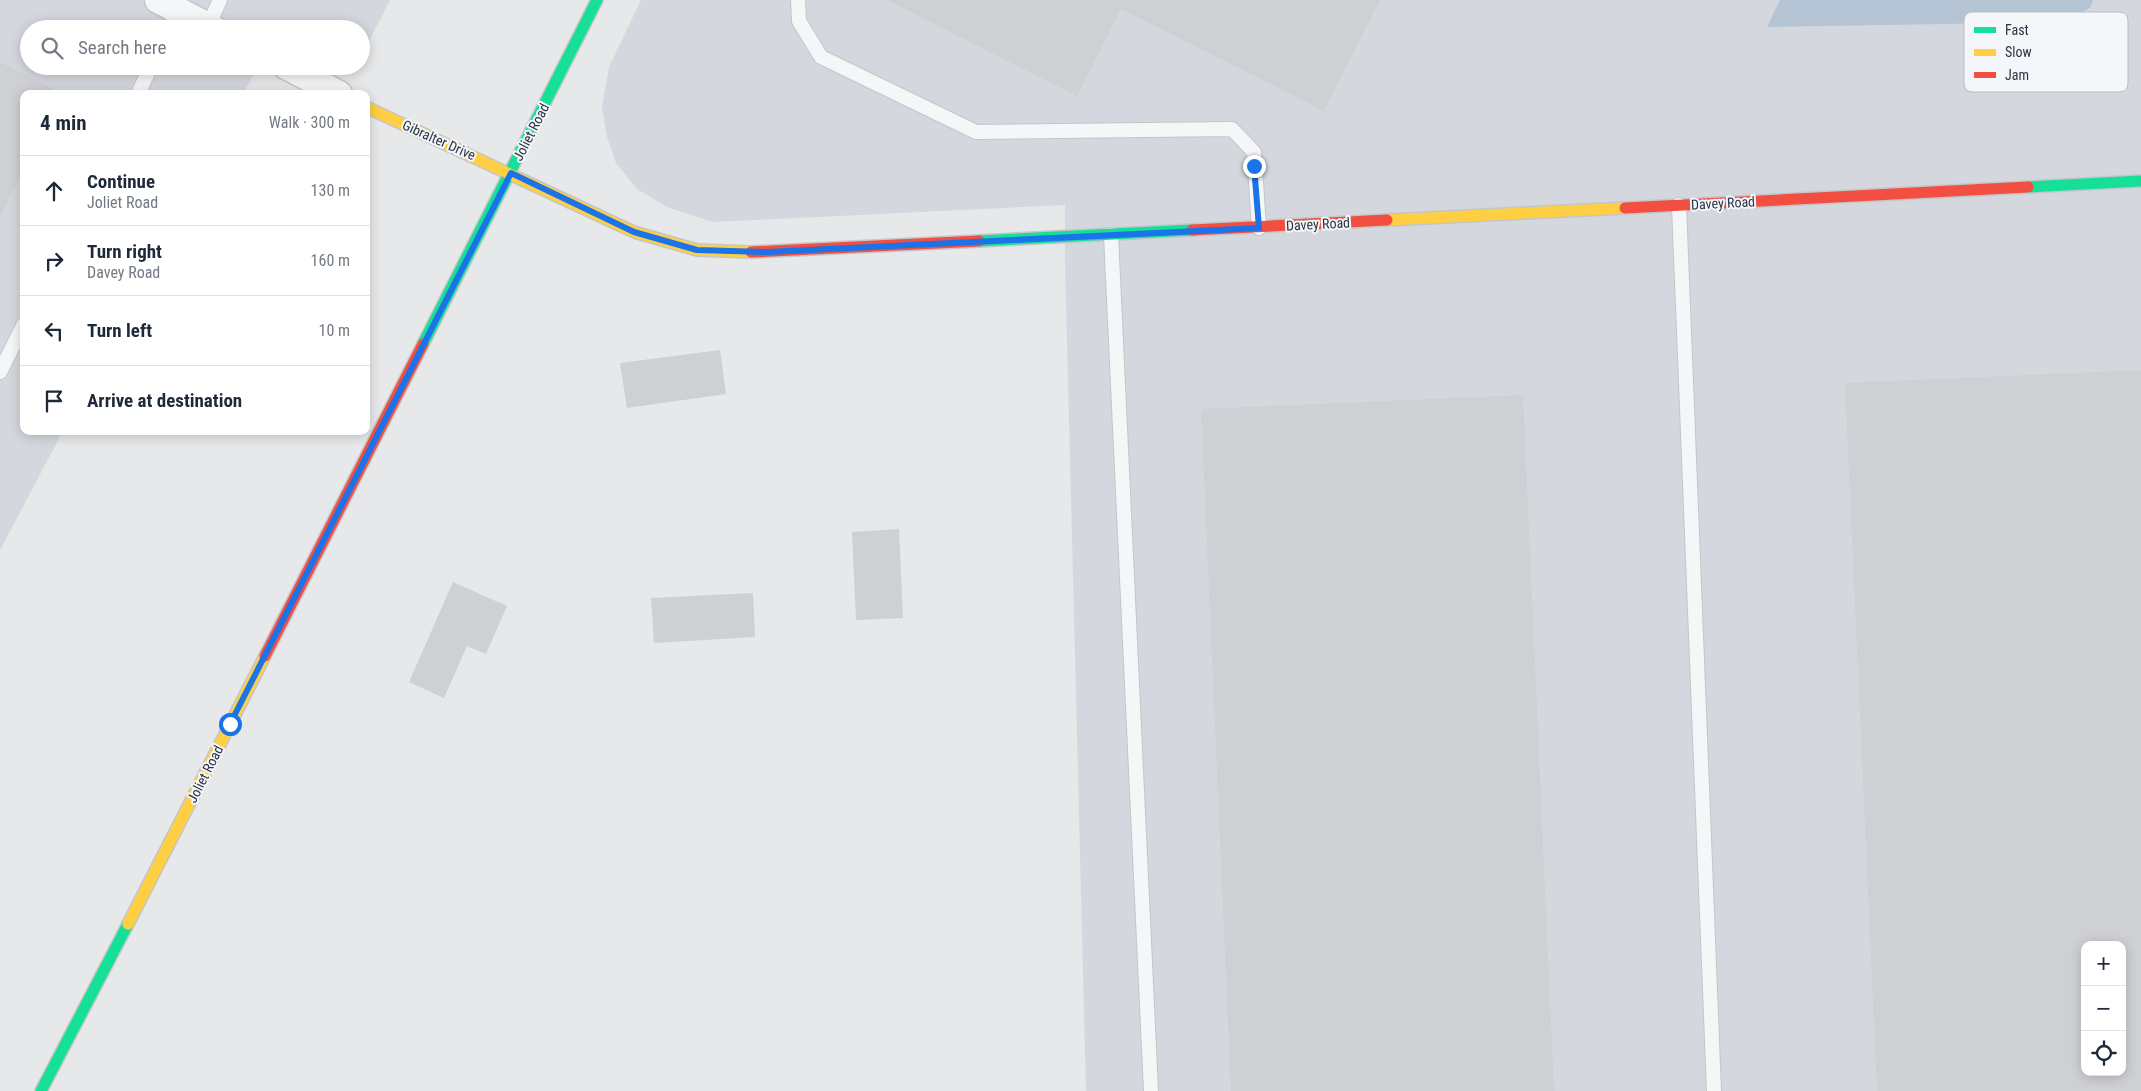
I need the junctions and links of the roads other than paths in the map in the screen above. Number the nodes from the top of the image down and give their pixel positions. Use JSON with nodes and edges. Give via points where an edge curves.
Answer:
{"nodes":[{"id":1,"x":220,"y":0,"type":"edge"},
{"id":2,"x":597,"y":0,"type":"edge"},
{"id":3,"x":798,"y":0,"type":"edge"},
{"id":4,"x":169,"y":13,"type":"edge"},
{"id":5,"x":190,"y":20,"type":"edge"},
{"id":6,"x":213,"y":20,"type":"edge"},
{"id":7,"x":147,"y":75,"type":"edge"},
{"id":8,"x":303,"y":75,"type":"edge"},
{"id":9,"x":140,"y":90,"type":"edge"},
{"id":10,"x":331,"y":90,"type":"edge"},
{"id":11,"x":370,"y":109,"type":"edge"},
{"id":12,"x":511,"y":173,"type":"junction"},
{"id":13,"x":2141,"y":181,"type":"edge"},
{"id":14,"x":1679,"y":205,"type":"junction"},
{"id":15,"x":1259,"y":228,"type":"junction"},
{"id":16,"x":1111,"y":235,"type":"junction"},
{"id":17,"x":20,"y":332,"type":"edge"},
{"id":18,"x":0,"y":372,"type":"edge"},
{"id":19,"x":41,"y":1091,"type":"edge"},
{"id":20,"x":1152,"y":1091,"type":"edge"},
{"id":21,"x":1714,"y":1091,"type":"edge"}],
"edges":[{"from":1,"to":6,"type":"lane"},
{"from":2,"to":12,"type":"street","name":"Joliet Road"},
{"from":3,"to":15,"type":"lane","via":[[799,21],[820,57],[976,132],[1232,129],[1254,152]]},
{"from":4,"to":5,"type":"street"},
{"from":7,"to":9,"type":"lane"},
{"from":8,"to":10,"type":"street"},
{"from":11,"to":12,"type":"street","name":"Gibralter Drive"},
{"from":12,"to":16,"type":"street","name":"Davey Road","via":[[634,232],[697,250],[768,252]]},
{"from":12,"to":19,"type":"street","name":"Joliet Road"},
{"from":13,"to":14,"type":"street","name":"Davey Road"},
{"from":14,"to":15,"type":"street","name":"Davey Road"},
{"from":14,"to":21,"type":"lane"},
{"from":15,"to":16,"type":"street","name":"Davey Road"},
{"from":16,"to":20,"type":"lane"},
{"from":17,"to":18,"type":"lane"}]}
